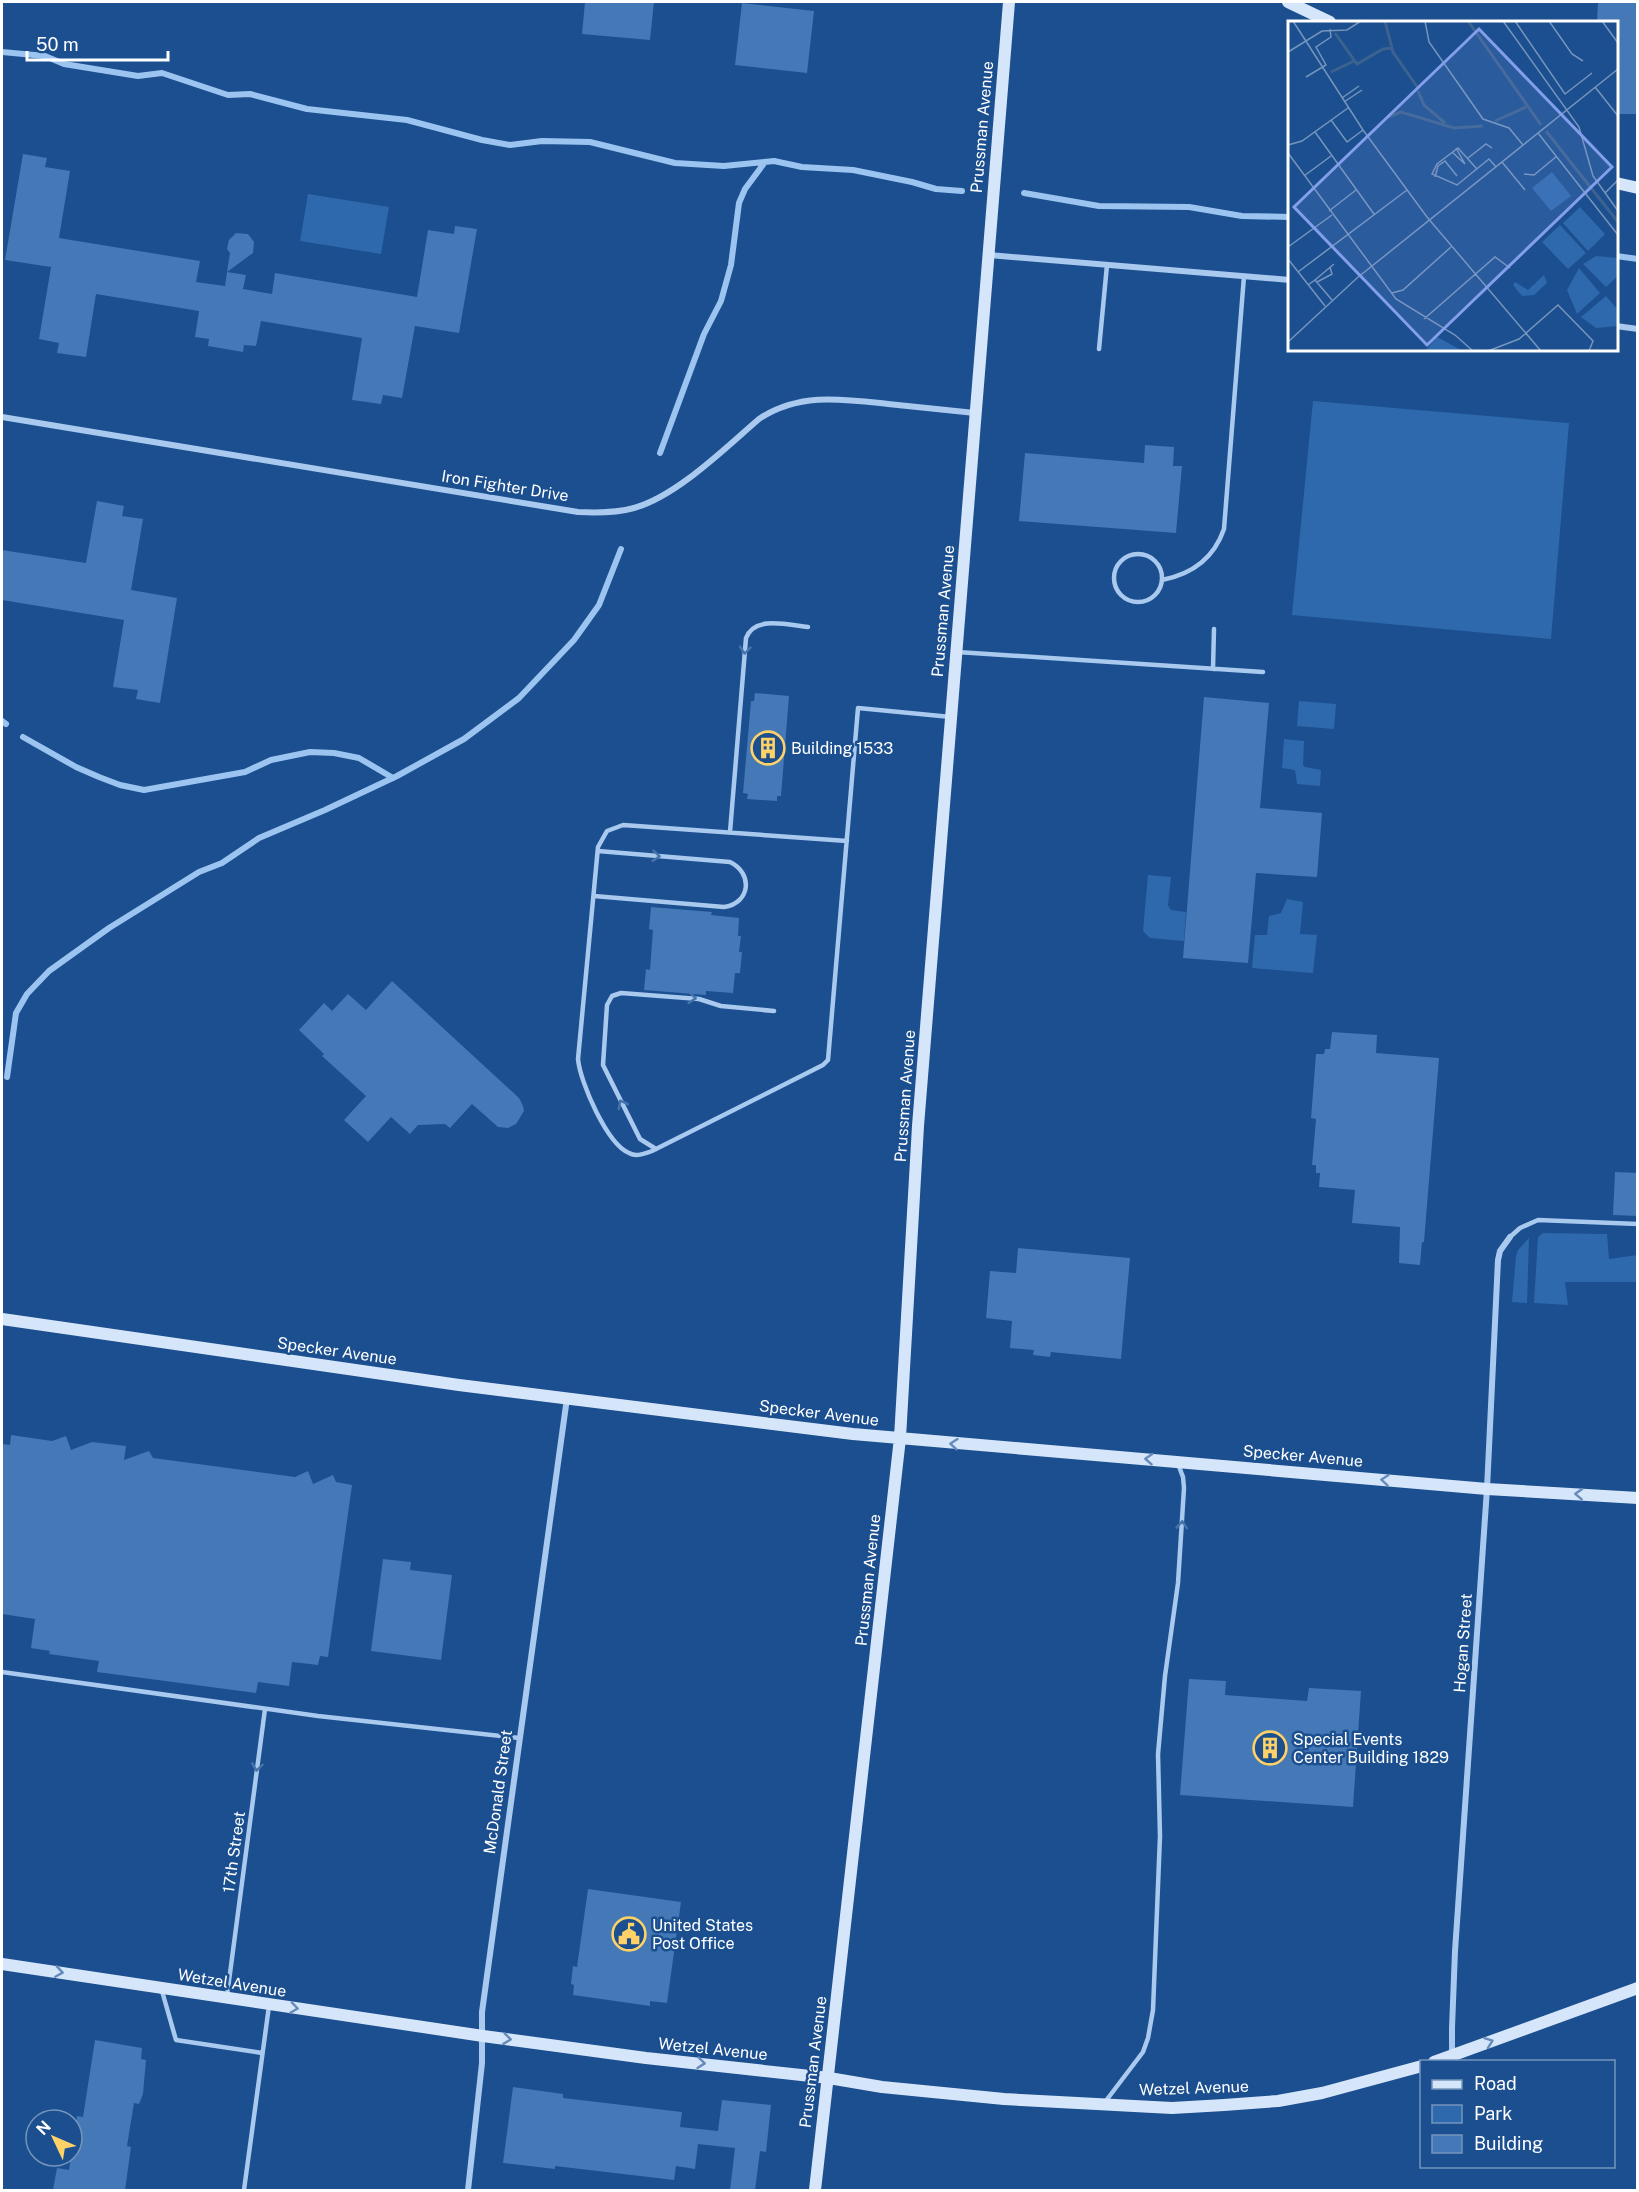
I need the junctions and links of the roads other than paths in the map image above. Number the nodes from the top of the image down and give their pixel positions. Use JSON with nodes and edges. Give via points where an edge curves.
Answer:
{"nodes":[{"id":1,"x":1009,"y":2,"type":"edge"},
{"id":2,"x":1288,"y":2,"type":"edge"},
{"id":3,"x":1328,"y":21,"type":"edge"},
{"id":4,"x":1618,"y":183,"type":"edge"},
{"id":5,"x":1638,"y":188,"type":"edge"},
{"id":6,"x":988,"y":255,"type":"junction"},
{"id":7,"x":1107,"y":265,"type":"junction"},
{"id":8,"x":1244,"y":276,"type":"junction"},
{"id":9,"x":1288,"y":280,"type":"edge"},
{"id":10,"x":1618,"y":326,"type":"edge"},
{"id":11,"x":1638,"y":329,"type":"edge"},
{"id":12,"x":1099,"y":349,"type":"dead end"},
{"id":13,"x":975,"y":413,"type":"junction"},
{"id":14,"x":2,"y":417,"type":"edge"},
{"id":15,"x":1162,"y":580,"type":"junction"},
{"id":16,"x":808,"y":627,"type":"dead end"},
{"id":17,"x":1214,"y":629,"type":"dead end"},
{"id":18,"x":956,"y":652,"type":"junction"},
{"id":19,"x":1213,"y":669,"type":"junction"},
{"id":20,"x":1263,"y":672,"type":"dead end"},
{"id":21,"x":951,"y":717,"type":"junction"},
{"id":22,"x":730,"y":832,"type":"junction"},
{"id":23,"x":847,"y":841,"type":"junction"},
{"id":24,"x":598,"y":851,"type":"junction"},
{"id":25,"x":594,"y":896,"type":"junction"},
{"id":26,"x":774,"y":1011,"type":"dead end"},
{"id":27,"x":656,"y":1149,"type":"junction"},
{"id":28,"x":1638,"y":1224,"type":"edge"},
{"id":29,"x":1510,"y":1237,"type":"joint"},
{"id":30,"x":2,"y":1319,"type":"edge"},
{"id":31,"x":567,"y":1398,"type":"junction"},
{"id":32,"x":900,"y":1438,"type":"junction"},
{"id":33,"x":1177,"y":1461,"type":"junction"},
{"id":34,"x":1487,"y":1489,"type":"junction"},
{"id":35,"x":1638,"y":1498,"type":"edge"},
{"id":36,"x":2,"y":1672,"type":"edge"},
{"id":37,"x":265,"y":1709,"type":"junction"},
{"id":38,"x":519,"y":1738,"type":"junction"},
{"id":39,"x":2,"y":1964,"type":"edge"},
{"id":40,"x":161,"y":1988,"type":"junction"},
{"id":41,"x":1638,"y":1988,"type":"edge"},
{"id":42,"x":226,"y":1999,"type":"junction"},
{"id":43,"x":269,"y":2005,"type":"junction"},
{"id":44,"x":483,"y":2036,"type":"junction"},
{"id":45,"x":262,"y":2053,"type":"junction"},
{"id":46,"x":1452,"y":2055,"type":"junction"},
{"id":47,"x":1437,"y":2060,"type":"edge"},
{"id":48,"x":1420,"y":2067,"type":"edge"},
{"id":49,"x":829,"y":2078,"type":"junction"},
{"id":50,"x":1103,"y":2104,"type":"junction"},
{"id":51,"x":244,"y":2190,"type":"edge"},
{"id":52,"x":468,"y":2190,"type":"edge"},
{"id":53,"x":815,"y":2190,"type":"edge"}],
"edges":[{"from":1,"to":6,"type":"street","name":"Prussman Avenue"},
{"from":2,"to":3,"type":"street"},
{"from":4,"to":5,"type":"street"},
{"from":6,"to":7,"type":"street"},
{"from":6,"to":13,"type":"street","name":"Prussman Avenue"},
{"from":7,"to":8,"type":"street"},
{"from":7,"to":12,"type":"lane"},
{"from":8,"to":9,"type":"street"},
{"from":8,"to":15,"type":"lane","via":[[1224,529],[1214,550],[1199,565]]},
{"from":10,"to":11,"type":"street"},
{"from":13,"to":14,"type":"street","name":"Iron Fighter Drive","via":[[840,399],[791,403],[759,419],[661,496],[634,508],[599,513]]},
{"from":13,"to":18,"type":"street","name":"Prussman Avenue"},
{"from":15,"to":15,"type":"lane","via":[[1155,561],[1139,554],[1123,560],[1114,575],[1118,591],[1136,602],[1155,595]]},
{"from":16,"to":22,"type":"lane","one_way":true,"via":[[761,624],[746,638]]},
{"from":17,"to":19,"type":"lane"},
{"from":18,"to":19,"type":"lane"},
{"from":18,"to":21,"type":"street","name":"Prussman Avenue"},
{"from":19,"to":20,"type":"lane"},
{"from":21,"to":23,"type":"lane","via":[[858,708]]},
{"from":21,"to":32,"type":"street","name":"Prussman Avenue","via":[[918,1126]]},
{"from":22,"to":23,"type":"lane"},
{"from":22,"to":24,"type":"lane","via":[[623,825],[607,831]]},
{"from":23,"to":27,"type":"lane","via":[[828,1060]]},
{"from":24,"to":25,"type":"lane"},
{"from":24,"to":25,"type":"lane","one_way":true,"via":[[730,862],[743,874],[746,889],[741,900],[724,907]]},
{"from":25,"to":27,"type":"lane","via":[[578,1059],[581,1080],[619,1147],[633,1155]]},
{"from":27,"to":26,"type":"lane","one_way":true,"via":[[640,1139],[603,1065],[607,1005],[612,996],[621,993],[699,999],[721,1006]]},
{"from":28,"to":29,"type":"lane","via":[[1538,1220]]},
{"from":29,"to":34,"type":"street","name":"Hogan Street","via":[[1498,1260]]},
{"from":30,"to":31,"type":"street","name":"Specker Avenue"},
{"from":31,"to":32,"type":"street","name":"Specker Avenue"},
{"from":31,"to":38,"type":"street","name":"McDonald Street"},
{"from":33,"to":32,"type":"street","name":"Specker Avenue","one_way":true},
{"from":32,"to":49,"type":"street","name":"Prussman Avenue"},
{"from":34,"to":33,"type":"street","name":"Specker Avenue","one_way":true},
{"from":50,"to":33,"type":"lane","one_way":true,"via":[[1143,2052],[1153,2010],[1160,1836],[1158,1754],[1185,1488]]},
{"from":35,"to":34,"type":"street","name":"Specker Avenue","one_way":true},
{"from":34,"to":46,"type":"street","name":"Hogan Street","via":[[1455,1951]]},
{"from":36,"to":37,"type":"lane"},
{"from":37,"to":38,"type":"lane"},
{"from":37,"to":42,"type":"lane","name":"17th Street","one_way":true},
{"from":38,"to":44,"type":"street","name":"McDonald Street","via":[[482,2012]]},
{"from":39,"to":40,"type":"street","name":"Wetzel Avenue","one_way":true},
{"from":40,"to":42,"type":"street","name":"Wetzel Avenue"},
{"from":40,"to":45,"type":"lane","via":[[176,2040]]},
{"from":46,"to":41,"type":"street","one_way":true},
{"from":42,"to":43,"type":"street","name":"Wetzel Avenue"},
{"from":43,"to":44,"type":"street","name":"Wetzel Avenue","one_way":true},
{"from":43,"to":45,"type":"lane"},
{"from":44,"to":49,"type":"street","name":"Wetzel Avenue","one_way":true},
{"from":44,"to":52,"type":"street","name":"McDonald Street"},
{"from":45,"to":51,"type":"lane"},
{"from":46,"to":47,"type":"street"},
{"from":48,"to":50,"type":"street","name":"Wetzel Avenue","via":[[1278,2101],[1172,2108]]},
{"from":49,"to":50,"type":"street","name":"Wetzel Avenue","via":[[1004,2099]]},
{"from":49,"to":53,"type":"street","name":"Prussman Avenue"}]}
